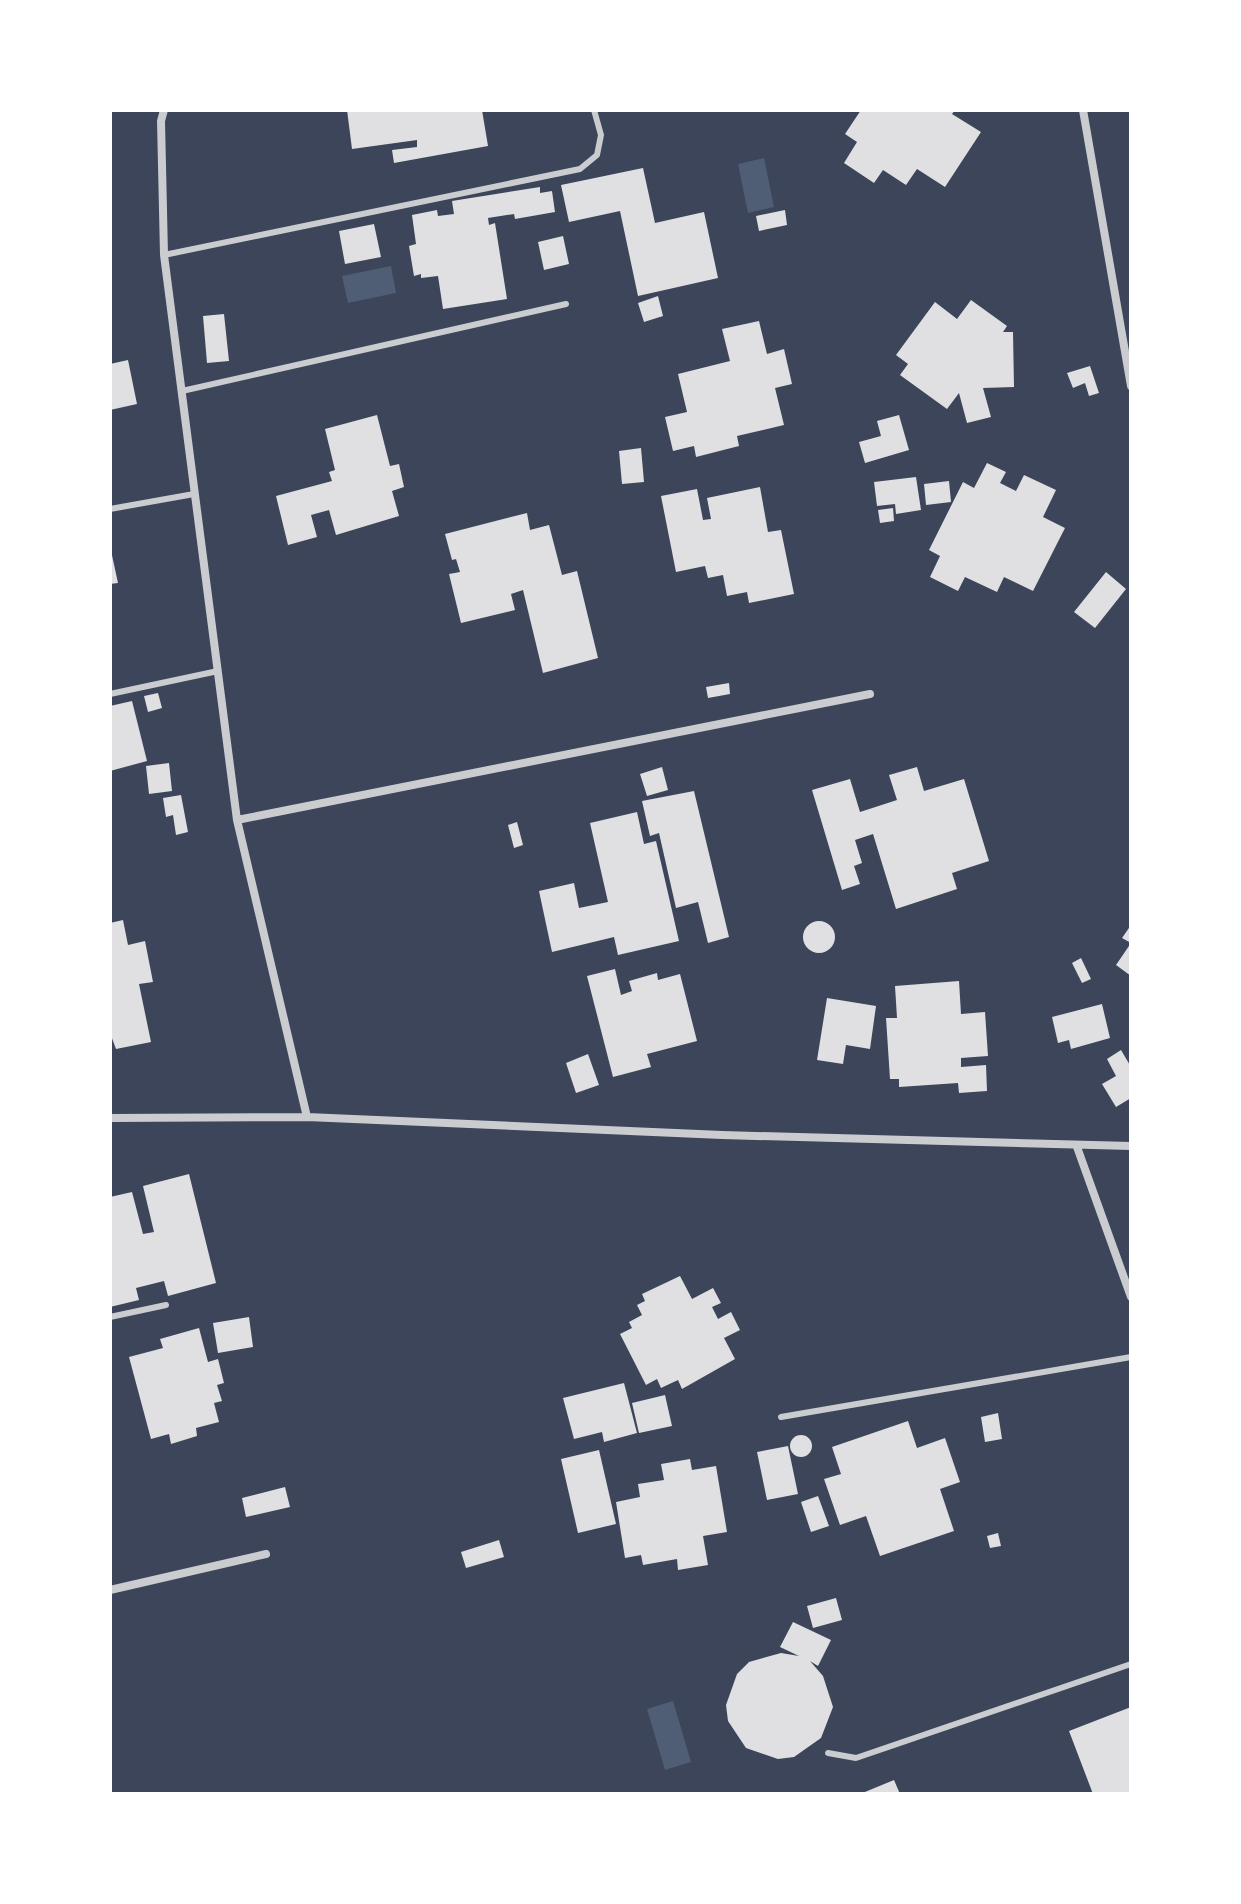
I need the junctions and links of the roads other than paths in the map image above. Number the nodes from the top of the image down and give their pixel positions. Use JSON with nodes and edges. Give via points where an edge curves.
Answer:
{"nodes":[{"id":1,"x":164,"y":110,"type":"edge"},
{"id":2,"x":594,"y":110,"type":"edge"},
{"id":3,"x":1083,"y":110,"type":"edge"},
{"id":4,"x":164,"y":255,"type":"junction"},
{"id":5,"x":566,"y":304,"type":"dead end"},
{"id":6,"x":1131,"y":386,"type":"edge"},
{"id":7,"x":182,"y":391,"type":"junction"},
{"id":8,"x":194,"y":494,"type":"junction"},
{"id":9,"x":110,"y":509,"type":"edge"},
{"id":10,"x":218,"y":671,"type":"junction"},
{"id":11,"x":110,"y":694,"type":"edge"},
{"id":12,"x":870,"y":694,"type":"dead end"},
{"id":13,"x":237,"y":820,"type":"junction"},
{"id":14,"x":307,"y":1117,"type":"junction"},
{"id":15,"x":110,"y":1118,"type":"edge"},
{"id":16,"x":1131,"y":1146,"type":"edge"},
{"id":17,"x":1077,"y":1147,"type":"junction"},
{"id":18,"x":1131,"y":1297,"type":"edge"},
{"id":19,"x":166,"y":1305,"type":"dead end"},
{"id":20,"x":110,"y":1317,"type":"edge"},
{"id":21,"x":1131,"y":1357,"type":"edge"},
{"id":22,"x":781,"y":1417,"type":"dead end"},
{"id":23,"x":266,"y":1554,"type":"dead end"},
{"id":24,"x":110,"y":1590,"type":"edge"},
{"id":25,"x":1131,"y":1664,"type":"edge"},
{"id":26,"x":828,"y":1753,"type":"dead end"}],
"edges":[{"from":1,"to":4,"type":"street"},
{"from":2,"to":4,"type":"lane","via":[[601,135],[597,155],[580,169]]},
{"from":3,"to":6,"type":"street"},
{"from":4,"to":7,"type":"street"},
{"from":5,"to":7,"type":"lane"},
{"from":7,"to":8,"type":"street"},
{"from":8,"to":9,"type":"lane"},
{"from":8,"to":10,"type":"street"},
{"from":10,"to":11,"type":"lane"},
{"from":10,"to":13,"type":"street"},
{"from":12,"to":13,"type":"street"},
{"from":13,"to":14,"type":"street"},
{"from":14,"to":15,"type":"street"},
{"from":14,"to":17,"type":"street"},
{"from":16,"to":17,"type":"street"},
{"from":17,"to":18,"type":"street"},
{"from":19,"to":20,"type":"lane"},
{"from":21,"to":22,"type":"lane"},
{"from":23,"to":24,"type":"street"},
{"from":25,"to":26,"type":"lane","via":[[856,1758]]}]}
